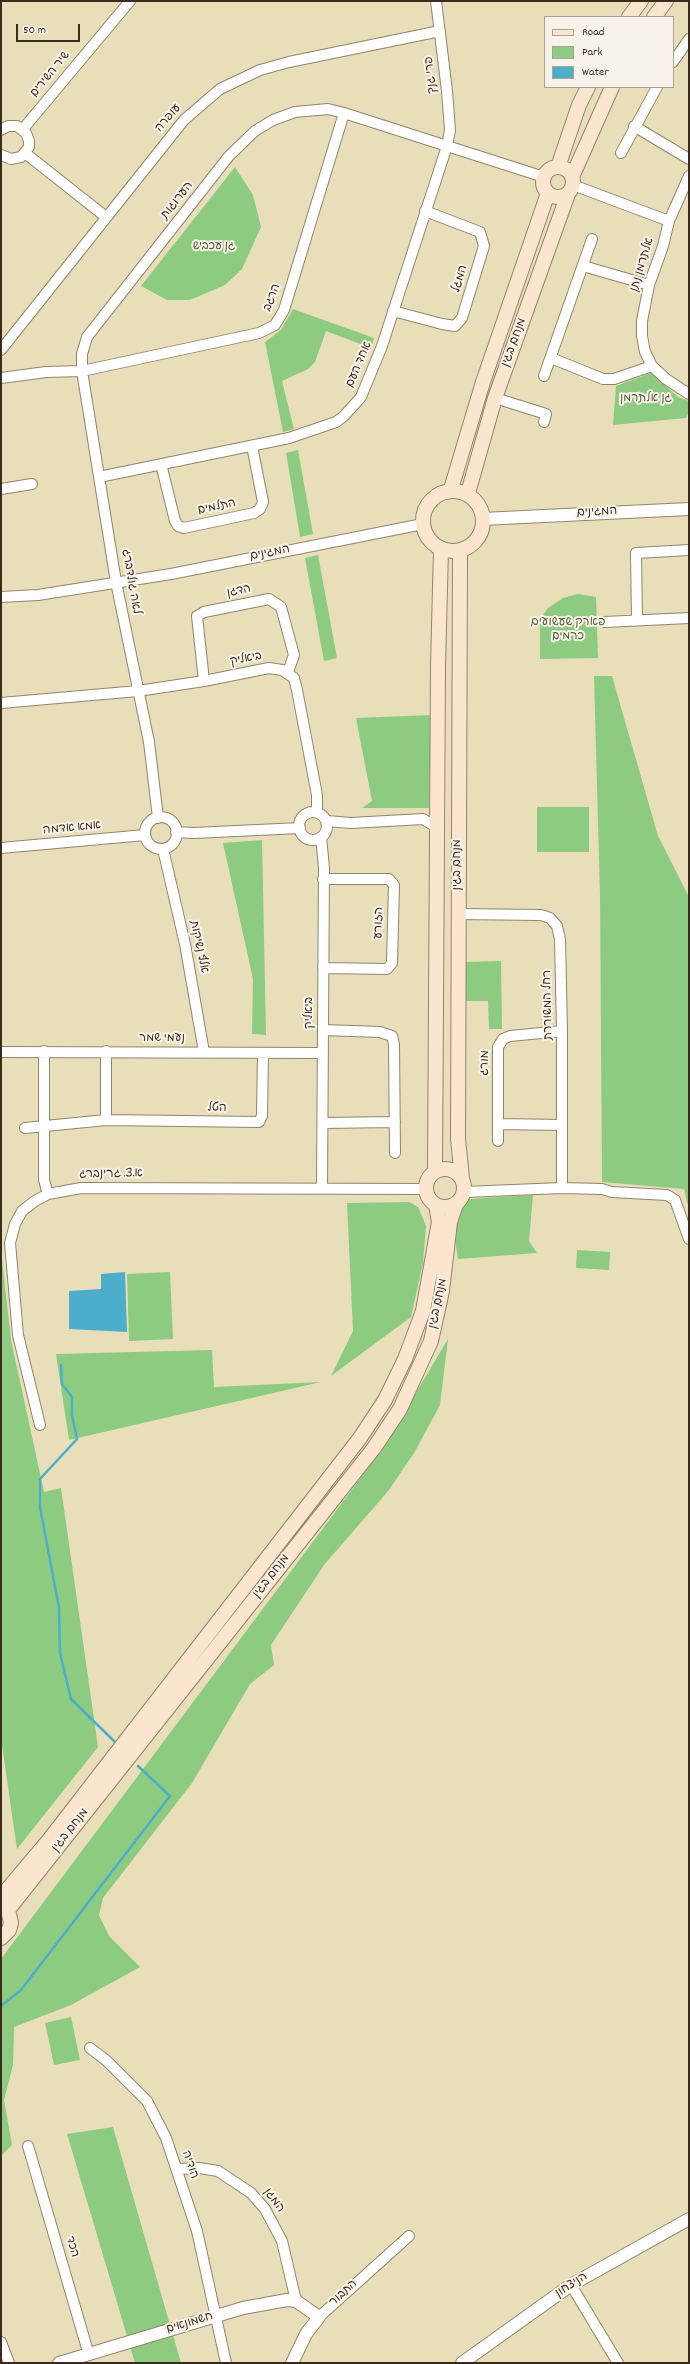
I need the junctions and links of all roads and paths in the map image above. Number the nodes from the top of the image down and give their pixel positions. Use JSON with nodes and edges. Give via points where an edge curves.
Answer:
{"nodes":[{"id":1,"x":130,"y":1,"type":"edge"},
{"id":2,"x":436,"y":1,"type":"edge"},
{"id":3,"x":641,"y":1,"type":"edge"},
{"id":4,"x":666,"y":1,"type":"edge"},
{"id":5,"x":630,"y":16,"type":"edge"},
{"id":6,"x":655,"y":16,"type":"edge"},
{"id":7,"x":440,"y":31,"type":"junction"},
{"id":8,"x":689,"y":39,"type":"edge"},
{"id":9,"x":674,"y":61,"type":"edge"},
{"id":10,"x":588,"y":88,"type":"edge"},
{"id":11,"x":612,"y":88,"type":"edge"},
{"id":12,"x":656,"y":88,"type":"edge"},
{"id":13,"x":344,"y":113,"type":"junction"},
{"id":14,"x":634,"y":126,"type":"junction"},
{"id":15,"x":23,"y":129,"type":"junction"},
{"id":16,"x":1,"y":130,"type":"edge"},
{"id":17,"x":447,"y":146,"type":"junction"},
{"id":18,"x":26,"y":153,"type":"junction"},
{"id":19,"x":621,"y":153,"type":"dead end"},
{"id":20,"x":1,"y":156,"type":"edge"},
{"id":21,"x":689,"y":159,"type":"edge"},
{"id":22,"x":558,"y":167,"type":"junction"},
{"id":23,"x":689,"y":176,"type":"edge"},
{"id":24,"x":544,"y":177,"type":"junction"},
{"id":25,"x":571,"y":185,"type":"junction"},
{"id":26,"x":548,"y":193,"type":"junction"},
{"id":27,"x":425,"y":212,"type":"junction"},
{"id":28,"x":106,"y":217,"type":"junction"},
{"id":29,"x":669,"y":221,"type":"junction"},
{"id":30,"x":592,"y":239,"type":"dead end"},
{"id":31,"x":583,"y":266,"type":"junction"},
{"id":32,"x":649,"y":285,"type":"junction"},
{"id":33,"x":393,"y":311,"type":"junction"},
{"id":34,"x":1,"y":350,"type":"edge"},
{"id":35,"x":551,"y":358,"type":"junction"},
{"id":36,"x":652,"y":366,"type":"junction"},
{"id":37,"x":82,"y":371,"type":"junction"},
{"id":38,"x":544,"y":376,"type":"dead end"},
{"id":39,"x":1,"y":378,"type":"edge"},
{"id":40,"x":689,"y":394,"type":"edge"},
{"id":41,"x":495,"y":398,"type":"junction"},
{"id":42,"x":544,"y":422,"type":"dead end"},
{"id":43,"x":252,"y":446,"type":"junction"},
{"id":44,"x":162,"y":464,"type":"junction"},
{"id":45,"x":99,"y":477,"type":"junction"},
{"id":46,"x":32,"y":484,"type":"dead end"},
{"id":47,"x":1,"y":489,"type":"edge"},
{"id":48,"x":451,"y":489,"type":"junction"},
{"id":49,"x":468,"y":493,"type":"junction"},
{"id":50,"x":689,"y":509,"type":"edge"},
{"id":51,"x":482,"y":519,"type":"junction"},
{"id":52,"x":423,"y":524,"type":"junction"},
{"id":53,"x":441,"y":549,"type":"junction"},
{"id":54,"x":689,"y":550,"type":"edge"},
{"id":55,"x":460,"y":551,"type":"junction"},
{"id":56,"x":116,"y":582,"type":"junction"},
{"id":57,"x":1,"y":597,"type":"edge"},
{"id":58,"x":689,"y":618,"type":"edge"},
{"id":59,"x":637,"y":620,"type":"junction"},
{"id":60,"x":605,"y":622,"type":"dead end"},
{"id":61,"x":288,"y":672,"type":"junction"},
{"id":62,"x":204,"y":682,"type":"junction"},
{"id":63,"x":138,"y":691,"type":"junction"},
{"id":64,"x":1,"y":702,"type":"edge"},
{"id":65,"x":437,"y":809,"type":"junction"},
{"id":66,"x":317,"y":812,"type":"junction"},
{"id":67,"x":158,"y":818,"type":"junction"},
{"id":68,"x":423,"y":819,"type":"junction"},
{"id":69,"x":436,"y":827,"type":"junction"},
{"id":70,"x":300,"y":828,"type":"junction"},
{"id":71,"x":325,"y":830,"type":"junction"},
{"id":72,"x":176,"y":832,"type":"junction"},
{"id":73,"x":145,"y":835,"type":"junction"},
{"id":74,"x":1,"y":848,"type":"edge"},
{"id":75,"x":163,"y":849,"type":"junction"},
{"id":76,"x":324,"y":879,"type":"junction"},
{"id":77,"x":458,"y":914,"type":"junction"},
{"id":78,"x":323,"y":968,"type":"junction"},
{"id":79,"x":323,"y":1030,"type":"junction"},
{"id":80,"x":562,"y":1031,"type":"junction"},
{"id":81,"x":44,"y":1051,"type":"junction"},
{"id":82,"x":1,"y":1052,"type":"edge"},
{"id":83,"x":106,"y":1052,"type":"junction"},
{"id":84,"x":204,"y":1052,"type":"junction"},
{"id":85,"x":263,"y":1053,"type":"junction"},
{"id":86,"x":323,"y":1053,"type":"junction"},
{"id":87,"x":106,"y":1120,"type":"junction"},
{"id":88,"x":395,"y":1122,"type":"junction"},
{"id":89,"x":323,"y":1123,"type":"junction"},
{"id":90,"x":499,"y":1124,"type":"junction"},
{"id":91,"x":562,"y":1125,"type":"junction"},
{"id":92,"x":44,"y":1126,"type":"junction"},
{"id":93,"x":25,"y":1128,"type":"dead end"},
{"id":94,"x":498,"y":1141,"type":"dead end"},
{"id":95,"x":395,"y":1154,"type":"dead end"},
{"id":96,"x":435,"y":1171,"type":"junction"},
{"id":97,"x":463,"y":1185,"type":"junction"},
{"id":98,"x":322,"y":1188,"type":"junction"},
{"id":99,"x":562,"y":1188,"type":"junction"},
{"id":100,"x":426,"y":1189,"type":"junction"},
{"id":101,"x":48,"y":1194,"type":"junction"},
{"id":102,"x":456,"y":1204,"type":"junction"},
{"id":103,"x":436,"y":1206,"type":"junction"},
{"id":104,"x":689,"y":1239,"type":"edge"},
{"id":105,"x":40,"y":1425,"type":"dead end"},
{"id":106,"x":1,"y":1897,"type":"edge"},
{"id":107,"x":5,"y":1907,"type":"edge"},
{"id":108,"x":1,"y":1938,"type":"edge"},
{"id":109,"x":90,"y":2048,"type":"dead end"},
{"id":110,"x":28,"y":2146,"type":"dead end"},
{"id":111,"x":178,"y":2169,"type":"junction"},
{"id":112,"x":689,"y":2219,"type":"edge"},
{"id":113,"x":409,"y":2236,"type":"dead end"},
{"id":114,"x":571,"y":2285,"type":"junction"},
{"id":115,"x":296,"y":2301,"type":"junction"},
{"id":116,"x":216,"y":2316,"type":"junction"},
{"id":117,"x":319,"y":2316,"type":"junction"},
{"id":118,"x":1,"y":2342,"type":"edge"},
{"id":119,"x":89,"y":2355,"type":"junction"},
{"id":120,"x":8,"y":2363,"type":"edge"},
{"id":121,"x":59,"y":2363,"type":"edge"},
{"id":122,"x":226,"y":2363,"type":"edge"},
{"id":123,"x":292,"y":2363,"type":"edge"},
{"id":124,"x":462,"y":2363,"type":"edge"},
{"id":125,"x":618,"y":2363,"type":"edge"}],
"edges":[{"from":1,"to":15,"type":"street","name":"שיר השירים"},
{"from":2,"to":7,"type":"street","name":"פרי גנך"},
{"from":3,"to":5,"type":"main road"},
{"from":4,"to":6,"type":"main road"},
{"from":7,"to":17,"type":"street","name":"פרי גנך","via":[[449,121]]},
{"from":7,"to":28,"type":"street","name":"עופרה","via":[[289,62],[260,70],[220,89],[184,120]]},
{"from":8,"to":9,"type":"street"},
{"from":10,"to":22,"type":"main road","via":[[579,105]]},
{"from":11,"to":25,"type":"main road","name":"מנחם בגין"},
{"from":12,"to":14,"type":"street"},
{"from":13,"to":17,"type":"street","name":"הערוגות"},
{"from":13,"to":37,"type":"street","name":"הערוגות","via":[[316,109],[295,112],[273,120],[255,131],[229,156],[87,337],[82,354]]},
{"from":13,"to":37,"type":"street","name":"הרגב","via":[[284,310],[275,325],[259,333]]},
{"from":14,"to":19,"type":"street"},
{"from":14,"to":21,"type":"street"},
{"from":15,"to":16,"type":"street","via":[[11,126]]},
{"from":15,"to":18,"type":"street","via":[[30,141]]},
{"from":17,"to":24,"type":"street","name":"הערוגות"},
{"from":17,"to":27,"type":"street","name":"אחד העם"},
{"from":18,"to":20,"type":"street","via":[[15,159]]},
{"from":18,"to":28,"type":"street"},
{"from":22,"to":24,"type":"main road","via":[[550,169]]},
{"from":22,"to":25,"type":"main road","via":[[569,172]]},
{"from":23,"to":29,"type":"street","name":"אלתרמן נתן"},
{"from":24,"to":26,"type":"main road","via":[[544,187]]},
{"from":25,"to":26,"type":"main road","via":[[559,197]]},
{"from":25,"to":29,"type":"street"},
{"from":25,"to":41,"type":"main road","name":"מנחם בגין"},
{"from":26,"to":48,"type":"main road","name":"מנחם בגין","via":[[483,382]]},
{"from":27,"to":33,"type":"street","name":"אחד העם"},
{"from":27,"to":33,"type":"street","name":"המגל","via":[[480,232],[484,246],[462,318],[455,326]]},
{"from":28,"to":34,"type":"street","name":"עופרה"},
{"from":29,"to":32,"type":"street","name":"אלתרמן נתן"},
{"from":30,"to":31,"type":"street"},
{"from":31,"to":32,"type":"street"},
{"from":31,"to":35,"type":"street"},
{"from":32,"to":36,"type":"street","name":"אלתרמן נתן","via":[[642,321],[642,336],[645,352]]},
{"from":33,"to":43,"type":"street","name":"אחד העם","via":[[366,388],[344,416],[323,428]]},
{"from":35,"to":36,"type":"street","via":[[603,380],[614,379]]},
{"from":35,"to":38,"type":"street"},
{"from":36,"to":40,"type":"street","name":"אלתרמן נתן"},
{"from":37,"to":39,"type":"street","name":"הרגב"},
{"from":37,"to":45,"type":"street","name":"הערוגות"},
{"from":41,"to":42,"type":"street","via":[[546,414]]},
{"from":41,"to":49,"type":"main road","name":"מנחם בגין"},
{"from":43,"to":44,"type":"street","name":"אחד העם"},
{"from":43,"to":44,"type":"street","name":"התלמים","via":[[263,502],[260,509],[254,513],[184,528],[178,526],[175,521]]},
{"from":44,"to":45,"type":"street","name":"אחד העם"},
{"from":45,"to":56,"type":"street","name":"לאה גולדברג"},
{"from":46,"to":47,"type":"street"},
{"from":48,"to":49,"type":"main road"},
{"from":48,"to":52,"type":"main road","via":[[434,497],[427,505]]},
{"from":49,"to":51,"type":"main road","via":[[480,509]]},
{"from":50,"to":51,"type":"street","name":"המגינים"},
{"from":51,"to":55,"type":"main road","via":[[477,539]]},
{"from":52,"to":53,"type":"main road","via":[[432,543]]},
{"from":52,"to":56,"type":"street","name":"המגינים","via":[[171,574]]},
{"from":53,"to":55,"type":"main road"},
{"from":53,"to":65,"type":"main road","name":"מנחם בגין"},
{"from":54,"to":59,"type":"street","via":[[636,553]]},
{"from":55,"to":77,"type":"main road","name":"מנחם בגין"},
{"from":56,"to":57,"type":"street","name":"המגינים","via":[[38,595]]},
{"from":56,"to":63,"type":"street","name":"לאה גולדברג"},
{"from":58,"to":59,"type":"street"},
{"from":59,"to":60,"type":"street"},
{"from":61,"to":62,"type":"street","name":"ביאליק","via":[[269,668]]},
{"from":61,"to":62,"type":"street","name":"הדגן","via":[[294,655],[281,607],[269,599],[204,612],[197,616]]},
{"from":61,"to":66,"type":"street","via":[[294,678],[297,690],[317,794]]},
{"from":62,"to":63,"type":"street","name":"ביאליק"},
{"from":63,"to":64,"type":"street","name":"ביאליק"},
{"from":63,"to":67,"type":"street","via":[[149,742]]},
{"from":65,"to":68,"type":"street"},
{"from":65,"to":69,"type":"main road","name":"מנחם בגין"},
{"from":66,"to":70,"type":"street","via":[[304,815]]},
{"from":66,"to":71,"type":"street"},
{"from":67,"to":72,"type":"street","via":[[172,821]]},
{"from":67,"to":73,"type":"street","via":[[147,825]]},
{"from":68,"to":69,"type":"street"},
{"from":68,"to":71,"type":"street","via":[[351,823]]},
{"from":69,"to":96,"type":"main road","name":"מנחם בגין"},
{"from":70,"to":71,"type":"street","via":[[308,838]]},
{"from":70,"to":72,"type":"street","via":[[194,834]]},
{"from":71,"to":76,"type":"street","name":"ביאליק"},
{"from":72,"to":75,"type":"street","via":[[174,841]]},
{"from":73,"to":74,"type":"street","name":"אמא אדמה"},
{"from":73,"to":75,"type":"street","via":[[152,847]]},
{"from":75,"to":84,"type":"street","name":"אלף נשיקות","via":[[186,952]]},
{"from":76,"to":78,"type":"street","name":"ביאליק"},
{"from":76,"to":78,"type":"street","name":"הזורע","via":[[388,879],[394,885],[392,963],[388,968]]},
{"from":77,"to":80,"type":"street","name":"רחל המשוררת","via":[[541,915],[550,918],[557,926],[560,939]]},
{"from":77,"to":97,"type":"main road","name":"מנחם בגין","via":[[458,1139]]},
{"from":78,"to":79,"type":"street","name":"ביאליק"},
{"from":79,"to":86,"type":"street","name":"ביאליק"},
{"from":79,"to":88,"type":"street","via":[[380,1032],[392,1036]]},
{"from":80,"to":90,"type":"street","name":"מורג","via":[[510,1036],[503,1039],[498,1047]]},
{"from":80,"to":91,"type":"street","name":"רחל המשוררת"},
{"from":81,"to":82,"type":"street","name":"נעמי שמר"},
{"from":81,"to":83,"type":"street","name":"נעמי שמר"},
{"from":81,"to":92,"type":"street"},
{"from":83,"to":84,"type":"street","name":"נעמי שמר"},
{"from":83,"to":87,"type":"street"},
{"from":84,"to":85,"type":"street","name":"נעמי שמר"},
{"from":85,"to":86,"type":"street","name":"נעמי שמר"},
{"from":85,"to":87,"type":"street","name":"הטל","via":[[262,1116],[259,1122]]},
{"from":86,"to":89,"type":"street","name":"ביאליק"},
{"from":87,"to":92,"type":"street","name":"הטל"},
{"from":88,"to":89,"type":"street"},
{"from":88,"to":95,"type":"street"},
{"from":89,"to":98,"type":"street","name":"ביאליק"},
{"from":90,"to":91,"type":"street"},
{"from":90,"to":94,"type":"street","name":"מורג"},
{"from":91,"to":99,"type":"street","name":"רחל המשוררת"},
{"from":92,"to":93,"type":"street","name":"הטל"},
{"from":92,"to":101,"type":"street","via":[[44,1180]]},
{"from":96,"to":97,"type":"main road","via":[[452,1170]]},
{"from":96,"to":100,"type":"main road","via":[[427,1182]]},
{"from":97,"to":99,"type":"street"},
{"from":97,"to":102,"type":"main road"},
{"from":98,"to":100,"type":"street","name":"א.צ. גרינברג"},
{"from":98,"to":101,"type":"street","name":"א.צ. גרינברג","via":[[97,1187]]},
{"from":99,"to":104,"type":"street","via":[[667,1195],[675,1200]]},
{"from":100,"to":103,"type":"main road","via":[[427,1196]]},
{"from":101,"to":105,"type":"street","name":"א.צ. גרינברג","via":[[22,1211],[10,1243],[18,1335]]},
{"from":102,"to":103,"type":"main road","via":[[446,1208]]},
{"from":102,"to":107,"type":"main road","name":"מנחם בגין","via":[[450,1222],[442,1291],[431,1341],[400,1409],[374,1448]]},
{"from":103,"to":106,"type":"main road","name":"מנחם בגין","via":[[439,1222],[423,1311],[405,1359],[381,1406],[360,1438],[88,1790]]},
{"from":107,"to":108,"type":"main road","via":[[11,1924]]},
{"from":109,"to":111,"type":"street","name":"הודיה","via":[[107,2060],[147,2101]]},
{"from":110,"to":119,"type":"street","name":"הכד"},
{"from":111,"to":115,"type":"street","name":"המגן","via":[[199,2168],[218,2171],[251,2193],[265,2209],[282,2241]]},
{"from":111,"to":116,"type":"street","name":"הודיה","via":[[197,2231]]},
{"from":112,"to":114,"type":"street","name":"הניצחון"},
{"from":113,"to":117,"type":"street","name":"התבור"},
{"from":114,"to":124,"type":"street","name":"הניצחון"},
{"from":114,"to":125,"type":"street"},
{"from":115,"to":116,"type":"street","name":"חשמונאים","via":[[264,2303]]},
{"from":115,"to":117,"type":"street"},
{"from":116,"to":119,"type":"street","name":"חשמונאים"},
{"from":116,"to":122,"type":"street","name":"הודיה"},
{"from":117,"to":123,"type":"street","name":"התבור","via":[[306,2334]]},
{"from":118,"to":120,"type":"street"},
{"from":119,"to":121,"type":"street","name":"חשמונאים"}]}
